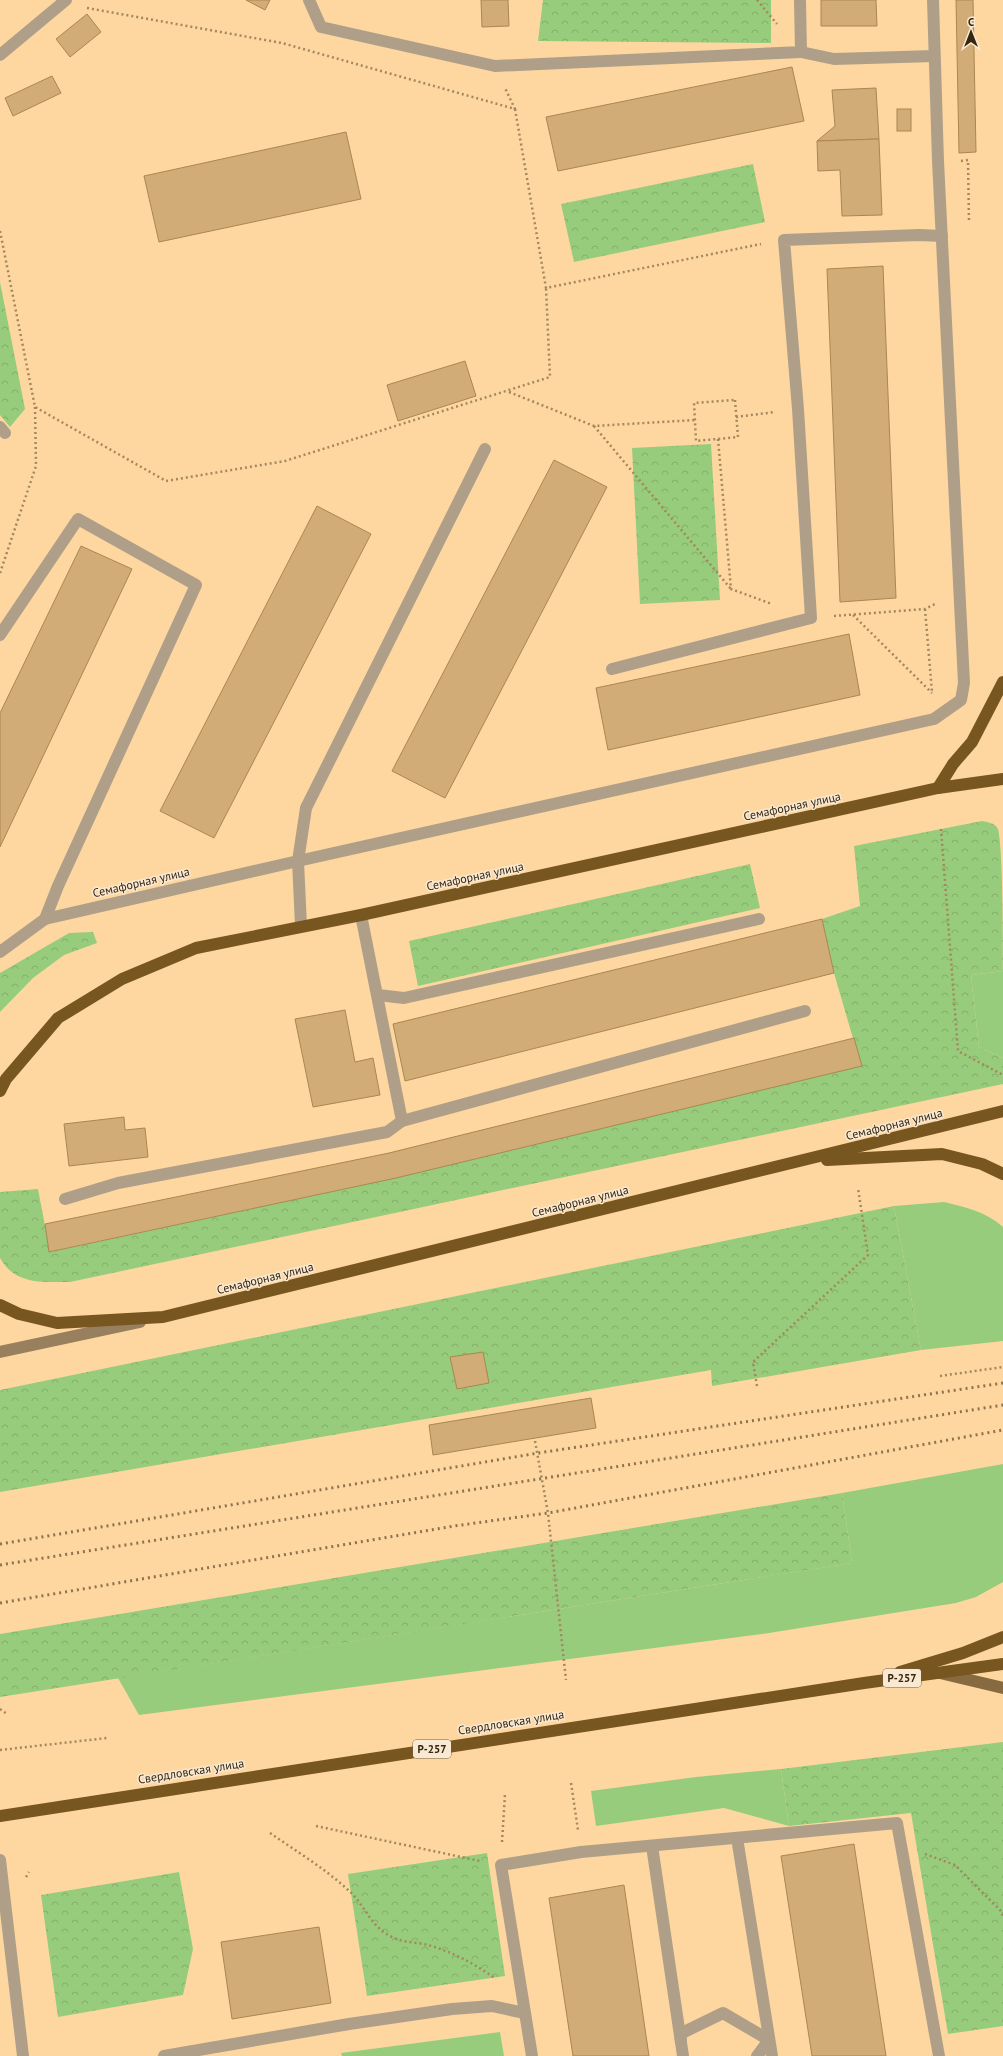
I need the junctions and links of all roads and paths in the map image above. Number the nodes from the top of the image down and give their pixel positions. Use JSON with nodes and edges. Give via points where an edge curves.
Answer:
{"nodes":[{"id":1,"x":309,"y":0,"type":"edge"},
{"id":2,"x":800,"y":0,"type":"edge"},
{"id":3,"x":933,"y":0,"type":"edge"},
{"id":4,"x":65,"y":2,"type":"edge"},
{"id":5,"x":801,"y":52,"type":"junction"},
{"id":6,"x":0,"y":55,"type":"edge"},
{"id":7,"x":934,"y":56,"type":"junction"},
{"id":8,"x":495,"y":66,"type":"junction"},
{"id":9,"x":515,"y":109,"type":"junction"},
{"id":10,"x":968,"y":160,"type":"dead end"},
{"id":11,"x":969,"y":223,"type":"dead end"},
{"id":12,"x":0,"y":231,"type":"edge"},
{"id":13,"x":942,"y":236,"type":"junction"},
{"id":14,"x":784,"y":240,"type":"junction"},
{"id":15,"x":546,"y":288,"type":"junction"},
{"id":16,"x":509,"y":392,"type":"junction"},
{"id":17,"x":35,"y":407,"type":"junction"},
{"id":18,"x":798,"y":409,"type":"junction"},
{"id":19,"x":736,"y":417,"type":"junction"},
{"id":20,"x":695,"y":420,"type":"junction"},
{"id":21,"x":594,"y":426,"type":"junction"},
{"id":22,"x":718,"y":439,"type":"junction"},
{"id":23,"x":484,"y":448,"type":"dead end"},
{"id":24,"x":0,"y":573,"type":"edge"},
{"id":25,"x":731,"y":589,"type":"junction"},
{"id":26,"x":941,"y":601,"type":"dead end"},
{"id":27,"x":775,"y":605,"type":"dead end"},
{"id":28,"x":925,"y":609,"type":"junction"},
{"id":29,"x":852,"y":615,"type":"junction"},
{"id":30,"x":811,"y":618,"type":"junction"},
{"id":31,"x":0,"y":635,"type":"edge"},
{"id":32,"x":612,"y":669,"type":"dead end"},
{"id":33,"x":1003,"y":682,"type":"edge"},
{"id":34,"x":932,"y":694,"type":"junction"},
{"id":35,"x":934,"y":719,"type":"junction"},
{"id":36,"x":1003,"y":779,"type":"edge"},
{"id":37,"x":938,"y":788,"type":"junction"},
{"id":38,"x":941,"y":829,"type":"dead end"},
{"id":39,"x":298,"y":861,"type":"junction"},
{"id":40,"x":361,"y":915,"type":"junction"},
{"id":41,"x":45,"y":919,"type":"junction"},
{"id":42,"x":759,"y":919,"type":"dead end"},
{"id":43,"x":301,"y":926,"type":"junction"},
{"id":44,"x":0,"y":952,"type":"edge"},
{"id":45,"x":378,"y":995,"type":"junction"},
{"id":46,"x":805,"y":1011,"type":"dead end"},
{"id":47,"x":1003,"y":1075,"type":"edge"},
{"id":48,"x":0,"y":1090,"type":"edge"},
{"id":49,"x":1003,"y":1111,"type":"edge"},
{"id":50,"x":402,"y":1121,"type":"junction"},
{"id":51,"x":800,"y":1162,"type":"junction"},
{"id":52,"x":1003,"y":1174,"type":"edge"},
{"id":53,"x":858,"y":1188,"type":"dead end"},
{"id":54,"x":65,"y":1199,"type":"dead end"},
{"id":55,"x":0,"y":1305,"type":"edge"},
{"id":56,"x":163,"y":1317,"type":"junction"},
{"id":57,"x":0,"y":1352,"type":"edge"},
{"id":58,"x":1003,"y":1367,"type":"edge"},
{"id":59,"x":940,"y":1376,"type":"dead end"},
{"id":60,"x":757,"y":1386,"type":"dead end"},
{"id":61,"x":535,"y":1441,"type":"dead end"},
{"id":62,"x":1003,"y":1637,"type":"edge"},
{"id":63,"x":1003,"y":1664,"type":"edge"},
{"id":64,"x":939,"y":1673,"type":"junction"},
{"id":65,"x":566,"y":1680,"type":"dead end"},
{"id":66,"x":864,"y":1683,"type":"junction"},
{"id":67,"x":1003,"y":1688,"type":"edge"},
{"id":68,"x":0,"y":1709,"type":"edge"},
{"id":69,"x":7,"y":1714,"type":"dead end"},
{"id":70,"x":106,"y":1738,"type":"dead end"},
{"id":71,"x":0,"y":1750,"type":"edge"},
{"id":72,"x":571,"y":1783,"type":"dead end"},
{"id":73,"x":505,"y":1794,"type":"dead end"},
{"id":74,"x":0,"y":1816,"type":"edge"},
{"id":75,"x":316,"y":1826,"type":"dead end"},
{"id":76,"x":270,"y":1833,"type":"dead end"},
{"id":77,"x":737,"y":1838,"type":"junction"},
{"id":78,"x":900,"y":1844,"type":"junction"},
{"id":79,"x":652,"y":1846,"type":"junction"},
{"id":80,"x":581,"y":1852,"type":"junction"},
{"id":81,"x":0,"y":1860,"type":"edge"},
{"id":82,"x":501,"y":1865,"type":"junction"},
{"id":83,"x":1003,"y":1917,"type":"edge"},
{"id":84,"x":498,"y":1981,"type":"dead end"},
{"id":85,"x":524,"y":2013,"type":"junction"},
{"id":86,"x":680,"y":2034,"type":"junction"},
{"id":87,"x":769,"y":2040,"type":"junction"},
{"id":88,"x":23,"y":2056,"type":"edge"},
{"id":89,"x":164,"y":2056,"type":"edge"},
{"id":90,"x":532,"y":2056,"type":"edge"},
{"id":91,"x":683,"y":2056,"type":"edge"},
{"id":92,"x":757,"y":2056,"type":"edge"},
{"id":93,"x":772,"y":2056,"type":"edge"},
{"id":94,"x":939,"y":2056,"type":"edge"}],
"edges":[{"from":1,"to":8,"type":"street","via":[[321,27]]},
{"from":2,"to":5,"type":"street"},
{"from":3,"to":7,"type":"street"},
{"from":4,"to":6,"type":"street"},
{"from":4,"to":9,"type":"path","via":[[282,43]]},
{"from":5,"to":7,"type":"street","via":[[834,59]]},
{"from":5,"to":8,"type":"street"},
{"from":7,"to":13,"type":"street"},
{"from":8,"to":9,"type":"path"},
{"from":9,"to":15,"type":"path"},
{"from":10,"to":11,"type":"path"},
{"from":12,"to":17,"type":"path"},
{"from":13,"to":14,"type":"street"},
{"from":13,"to":35,"type":"street","via":[[964,682],[961,700]]},
{"from":14,"to":15,"type":"path"},
{"from":14,"to":18,"type":"street"},
{"from":15,"to":16,"type":"path","via":[[550,377]]},
{"from":16,"to":17,"type":"path","via":[[284,461],[166,482]]},
{"from":16,"to":21,"type":"path"},
{"from":17,"to":24,"type":"path","via":[[36,466]]},
{"from":18,"to":19,"type":"path"},
{"from":18,"to":30,"type":"street"},
{"from":19,"to":20,"type":"path","via":[[735,400],[694,403]]},
{"from":19,"to":22,"type":"path","via":[[738,437]]},
{"from":20,"to":21,"type":"path"},
{"from":20,"to":22,"type":"path","via":[[696,441]]},
{"from":21,"to":25,"type":"path"},
{"from":22,"to":25,"type":"path"},
{"from":23,"to":39,"type":"street","via":[[306,808]]},
{"from":25,"to":27,"type":"path"},
{"from":26,"to":28,"type":"path"},
{"from":28,"to":29,"type":"path"},
{"from":28,"to":34,"type":"path"},
{"from":29,"to":30,"type":"path"},
{"from":29,"to":34,"type":"path"},
{"from":30,"to":32,"type":"street"},
{"from":31,"to":41,"type":"street","via":[[78,519],[196,585]]},
{"from":33,"to":37,"type":"highway","via":[[972,742],[953,764]]},
{"from":34,"to":35,"type":"path"},
{"from":35,"to":39,"type":"street","name":"Семафорная улица"},
{"from":36,"to":37,"type":"highway","name":"Семафорная улица"},
{"from":37,"to":40,"type":"highway","name":"Семафорная улица"},
{"from":38,"to":47,"type":"path","via":[[958,1051]]},
{"from":39,"to":41,"type":"street","name":"Семафорная улица"},
{"from":39,"to":43,"type":"street"},
{"from":40,"to":43,"type":"highway","name":"Семафорная улица"},
{"from":40,"to":45,"type":"street"},
{"from":41,"to":44,"type":"street","name":"Семафорная улица"},
{"from":42,"to":45,"type":"street","via":[[404,998]]},
{"from":43,"to":48,"type":"highway","name":"Семафорная улица","via":[[196,948],[122,979],[58,1018],[6,1079]]},
{"from":45,"to":50,"type":"street"},
{"from":46,"to":50,"type":"street"},
{"from":49,"to":51,"type":"highway","name":"Семафорная улица"},
{"from":50,"to":54,"type":"street","via":[[387,1132],[118,1183]]},
{"from":51,"to":52,"type":"highway","via":[[942,1154],[982,1164]]},
{"from":51,"to":56,"type":"highway","name":"Семафорная улица"},
{"from":53,"to":60,"type":"path","via":[[868,1255],[753,1362]]},
{"from":55,"to":56,"type":"highway","name":"Семафорная улица","via":[[20,1314],[57,1323]]},
{"from":56,"to":57,"type":"main road","name":"Семафорная улица"},
{"from":58,"to":59,"type":"path"},
{"from":61,"to":65,"type":"path","via":[[548,1513]]},
{"from":62,"to":66,"type":"highway","via":[[963,1653]]},
{"from":63,"to":64,"type":"highway","name":"Свердловская улица","number":"Р-257"},
{"from":64,"to":66,"type":"highway","name":"Свердловская улица","number":"Р-257"},
{"from":64,"to":67,"type":"main road"},
{"from":66,"to":74,"type":"highway","name":"Свердловская улица","number":"Р-257"},
{"from":68,"to":69,"type":"path"},
{"from":70,"to":71,"type":"path"},
{"from":72,"to":80,"type":"path"},
{"from":73,"to":82,"type":"path"},
{"from":75,"to":82,"type":"path"},
{"from":76,"to":84,"type":"path","via":[[347,1889],[362,1904],[374,1925],[393,1938],[451,1952],[481,1968]]},
{"from":77,"to":78,"type":"street","via":[[896,1823]]},
{"from":77,"to":79,"type":"street"},
{"from":77,"to":87,"type":"street"},
{"from":78,"to":83,"type":"path","via":[[955,1865],[1001,1911]]},
{"from":78,"to":94,"type":"street"},
{"from":79,"to":80,"type":"street"},
{"from":79,"to":86,"type":"street"},
{"from":80,"to":82,"type":"street"},
{"from":81,"to":88,"type":"street"},
{"from":82,"to":85,"type":"street"},
{"from":85,"to":89,"type":"street","via":[[492,2006],[452,2009]]},
{"from":85,"to":90,"type":"street"},
{"from":86,"to":87,"type":"street","via":[[723,2013]]},
{"from":86,"to":91,"type":"street"},
{"from":87,"to":92,"type":"street"},
{"from":87,"to":93,"type":"street"}]}
